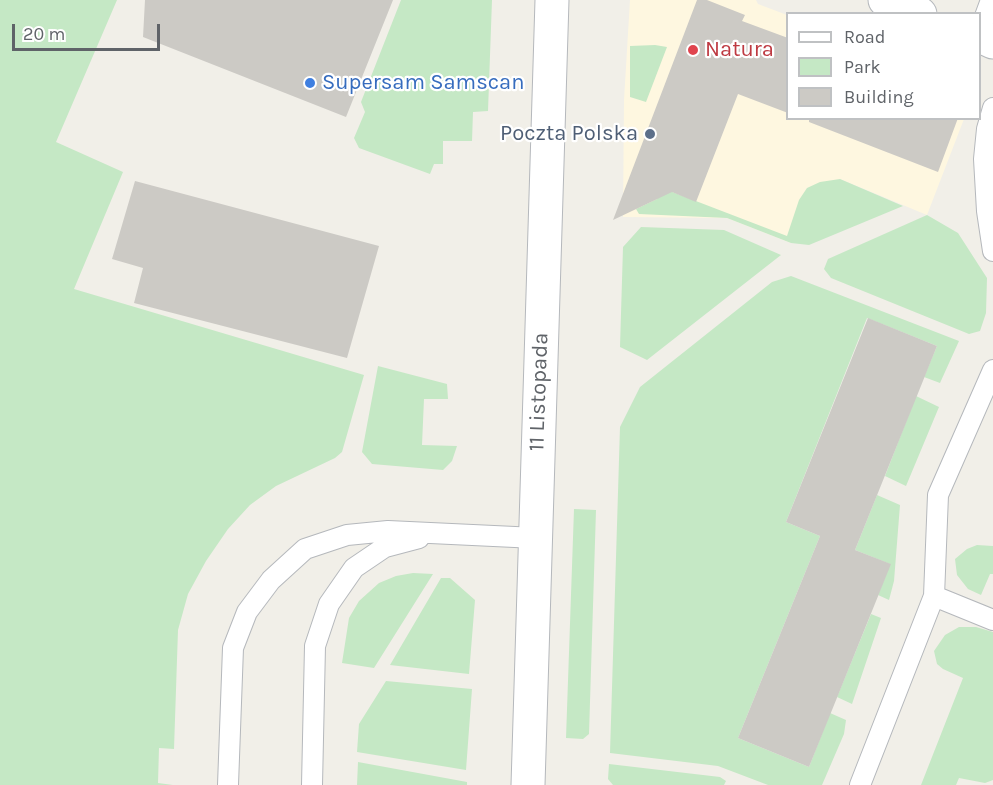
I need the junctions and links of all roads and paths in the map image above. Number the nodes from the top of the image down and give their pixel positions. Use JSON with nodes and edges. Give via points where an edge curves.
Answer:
{"nodes":[{"id":1,"x":552,"y":0,"type":"edge"},
{"id":2,"x":885,"y":0,"type":"edge"},
{"id":3,"x":991,"y":0,"type":"edge"},
{"id":4,"x":915,"y":12,"type":"edge"},
{"id":5,"x":981,"y":27,"type":"edge"},
{"id":6,"x":993,"y":108,"type":"edge"},
{"id":7,"x":993,"y":251,"type":"edge"},
{"id":8,"x":993,"y":370,"type":"edge"},
{"id":9,"x":430,"y":535,"type":"junction"},
{"id":10,"x":536,"y":538,"type":"junction"},
{"id":11,"x":934,"y":596,"type":"junction"},
{"id":12,"x":993,"y":620,"type":"edge"},
{"id":13,"x":228,"y":785,"type":"edge"},
{"id":14,"x":312,"y":785,"type":"edge"},
{"id":15,"x":528,"y":785,"type":"edge"},
{"id":16,"x":860,"y":785,"type":"edge"}],
"edges":[{"from":1,"to":10,"type":"street","name":"11 Listopada"},
{"from":2,"to":4,"type":"street"},
{"from":3,"to":5,"type":"lane"},
{"from":6,"to":7,"type":"lane","via":[[984,159]]},
{"from":8,"to":11,"type":"lane","via":[[938,495]]},
{"from":9,"to":10,"type":"lane"},
{"from":9,"to":13,"type":"lane","via":[[388,531],[347,535],[305,549],[271,580],[247,612],[233,648]]},
{"from":9,"to":14,"type":"lane","via":[[385,547],[354,568],[329,604],[315,646]]},
{"from":10,"to":15,"type":"street","name":"11 Listopada"},
{"from":11,"to":12,"type":"lane"},
{"from":11,"to":16,"type":"lane"}]}
